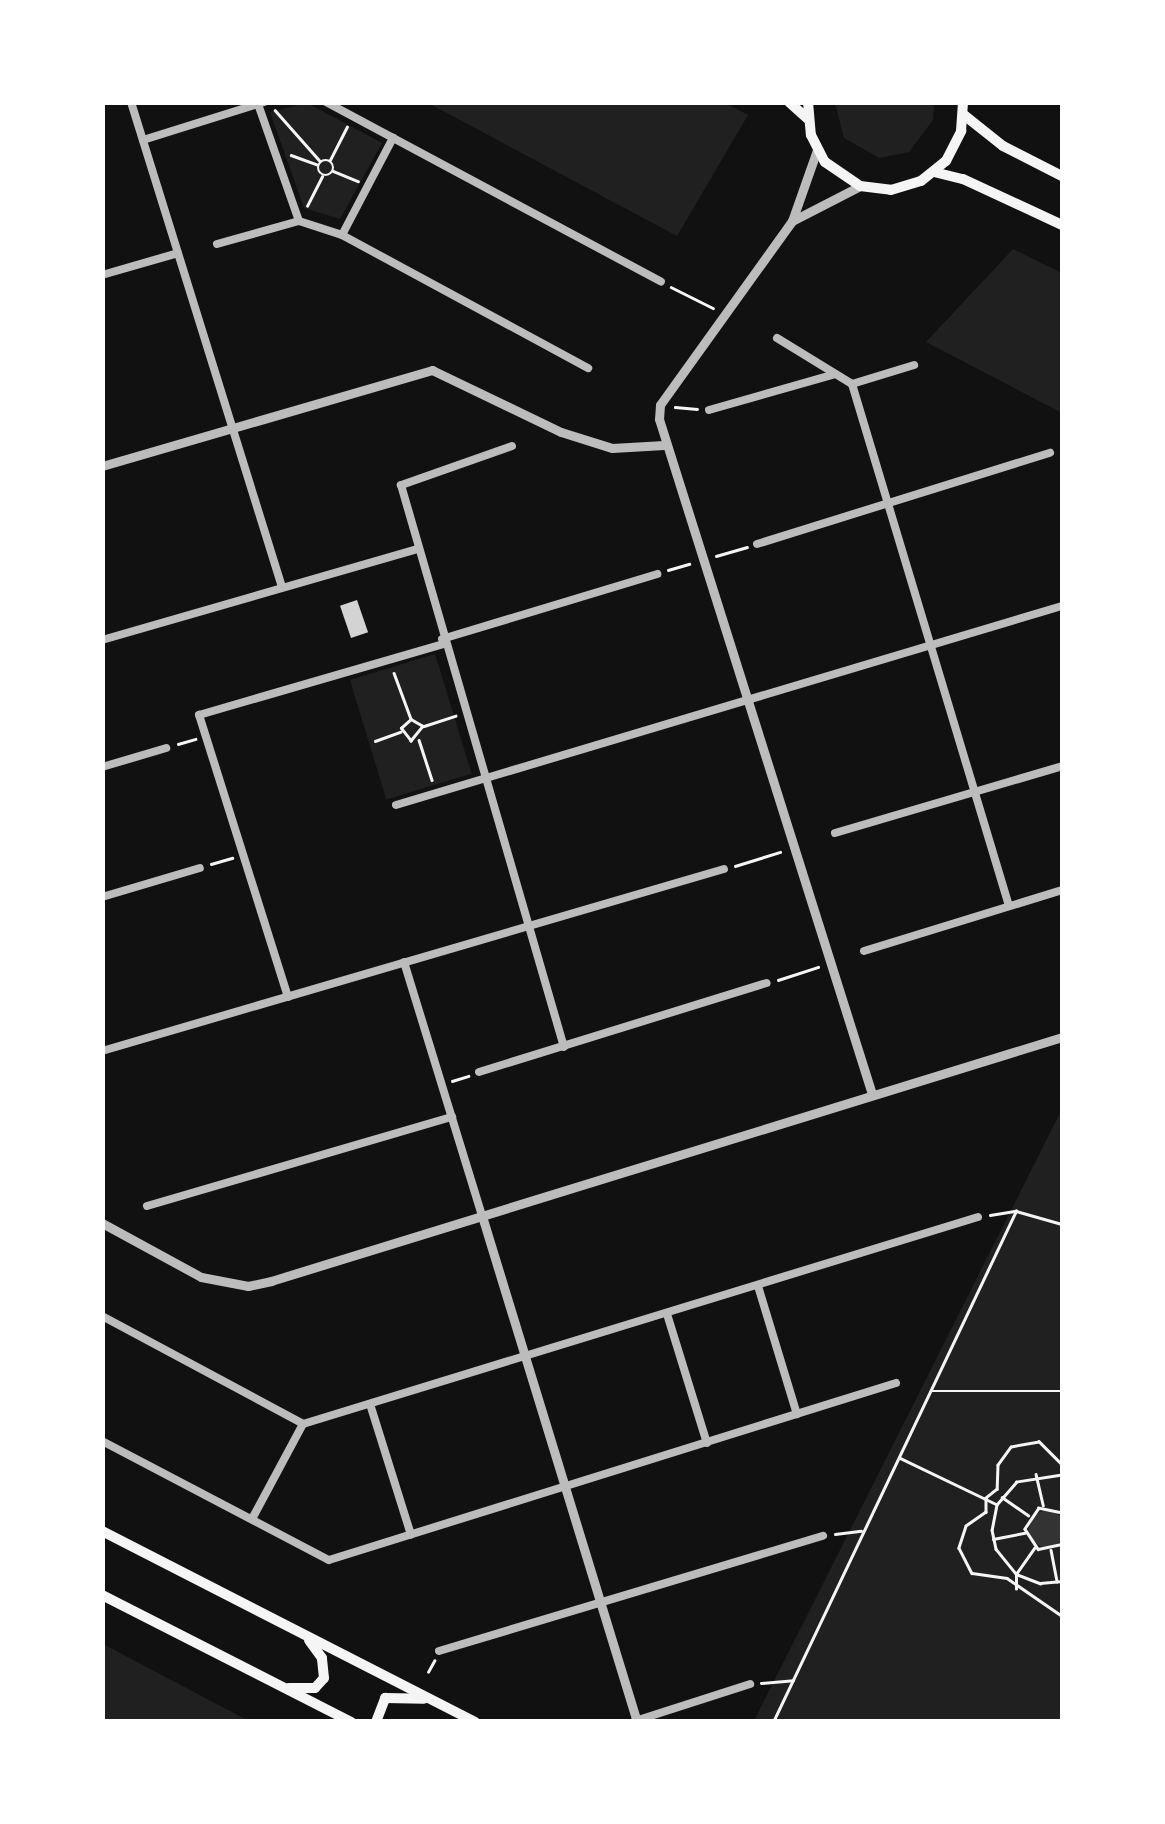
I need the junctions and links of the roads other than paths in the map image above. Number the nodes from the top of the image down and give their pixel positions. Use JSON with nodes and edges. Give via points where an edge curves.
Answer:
{"nodes":[{"id":1,"x":131,"y":102,"type":"edge"},
{"id":2,"x":326,"y":102,"type":"edge"},
{"id":3,"x":789,"y":102,"type":"edge"},
{"id":4,"x":808,"y":102,"type":"edge"},
{"id":5,"x":264,"y":103,"type":"edge"},
{"id":6,"x":964,"y":109,"type":"edge"},
{"id":7,"x":808,"y":119,"type":"junction"},
{"id":8,"x":393,"y":138,"type":"junction"},
{"id":9,"x":143,"y":140,"type":"junction"},
{"id":10,"x":817,"y":150,"type":"junction"},
{"id":11,"x":934,"y":172,"type":"junction"},
{"id":12,"x":1062,"y":176,"type":"edge"},
{"id":13,"x":860,"y":186,"type":"junction"},
{"id":14,"x":299,"y":221,"type":"junction"},
{"id":15,"x":792,"y":221,"type":"junction"},
{"id":16,"x":1062,"y":226,"type":"edge"},
{"id":17,"x":342,"y":235,"type":"junction"},
{"id":18,"x":217,"y":244,"type":"dead end"},
{"id":19,"x":178,"y":253,"type":"junction"},
{"id":20,"x":102,"y":275,"type":"edge"},
{"id":21,"x":661,"y":282,"type":"road end"},
{"id":22,"x":776,"y":338,"type":"dead end"},
{"id":23,"x":914,"y":365,"type":"dead end"},
{"id":24,"x":588,"y":368,"type":"dead end"},
{"id":25,"x":834,"y":374,"type":"junction"},
{"id":26,"x":852,"y":384,"type":"junction"},
{"id":27,"x":708,"y":410,"type":"road end"},
{"id":28,"x":231,"y":427,"type":"junction"},
{"id":29,"x":664,"y":445,"type":"junction"},
{"id":30,"x":512,"y":446,"type":"dead end"},
{"id":31,"x":1050,"y":453,"type":"dead end"},
{"id":32,"x":102,"y":466,"type":"edge"},
{"id":33,"x":888,"y":504,"type":"junction"},
{"id":34,"x":757,"y":544,"type":"road end"},
{"id":35,"x":417,"y":549,"type":"junction"},
{"id":36,"x":657,"y":574,"type":"road end"},
{"id":37,"x":282,"y":587,"type":"junction"},
{"id":38,"x":1062,"y":608,"type":"edge"},
{"id":39,"x":102,"y":640,"type":"edge"},
{"id":40,"x":443,"y":642,"type":"junction"},
{"id":41,"x":929,"y":646,"type":"junction"},
{"id":42,"x":748,"y":701,"type":"junction"},
{"id":43,"x":166,"y":748,"type":"road end"},
{"id":44,"x":1062,"y":766,"type":"edge"},
{"id":45,"x":102,"y":768,"type":"edge"},
{"id":46,"x":484,"y":781,"type":"junction"},
{"id":47,"x":975,"y":794,"type":"junction"},
{"id":48,"x":396,"y":806,"type":"dead end"},
{"id":49,"x":835,"y":834,"type":"dead end"},
{"id":50,"x":200,"y":868,"type":"road end"},
{"id":51,"x":724,"y":869,"type":"road end"},
{"id":52,"x":1062,"y":890,"type":"edge"},
{"id":53,"x":102,"y":898,"type":"edge"},
{"id":54,"x":1009,"y":906,"type":"junction"},
{"id":55,"x":527,"y":926,"type":"junction"},
{"id":56,"x":864,"y":951,"type":"dead end"},
{"id":57,"x":404,"y":962,"type":"junction"},
{"id":58,"x":767,"y":984,"type":"road end"},
{"id":59,"x":288,"y":997,"type":"junction"},
{"id":60,"x":1062,"y":1037,"type":"edge"},
{"id":61,"x":564,"y":1047,"type":"junction"},
{"id":62,"x":102,"y":1051,"type":"edge"},
{"id":63,"x":479,"y":1072,"type":"road end"},
{"id":64,"x":872,"y":1094,"type":"junction"},
{"id":65,"x":452,"y":1117,"type":"junction"},
{"id":66,"x":147,"y":1206,"type":"dead end"},
{"id":67,"x":482,"y":1216,"type":"junction"},
{"id":68,"x":978,"y":1217,"type":"road end"},
{"id":69,"x":102,"y":1223,"type":"edge"},
{"id":70,"x":758,"y":1286,"type":"junction"},
{"id":71,"x":668,"y":1314,"type":"junction"},
{"id":72,"x":102,"y":1316,"type":"edge"},
{"id":73,"x":526,"y":1358,"type":"junction"},
{"id":74,"x":896,"y":1383,"type":"dead end"},
{"id":75,"x":370,"y":1404,"type":"junction"},
{"id":76,"x":797,"y":1414,"type":"junction"},
{"id":77,"x":303,"y":1424,"type":"junction"},
{"id":78,"x":102,"y":1442,"type":"edge"},
{"id":79,"x":707,"y":1443,"type":"junction"},
{"id":80,"x":566,"y":1488,"type":"junction"},
{"id":81,"x":252,"y":1519,"type":"junction"},
{"id":82,"x":102,"y":1531,"type":"edge"},
{"id":83,"x":411,"y":1535,"type":"junction"},
{"id":84,"x":823,"y":1536,"type":"road end"},
{"id":85,"x":102,"y":1595,"type":"edge"},
{"id":86,"x":600,"y":1602,"type":"junction"},
{"id":87,"x":305,"y":1636,"type":"junction"},
{"id":88,"x":439,"y":1651,"type":"dead end"},
{"id":89,"x":750,"y":1684,"type":"road end"},
{"id":90,"x":278,"y":1686,"type":"junction"},
{"id":91,"x":436,"y":1700,"type":"junction"},
{"id":92,"x":635,"y":1721,"type":"edge"},
{"id":93,"x":351,"y":1722,"type":"edge"},
{"id":94,"x":376,"y":1722,"type":"edge"},
{"id":95,"x":475,"y":1722,"type":"edge"}],
"edges":[{"from":1,"to":9,"type":"street"},
{"from":2,"to":8,"type":"street"},
{"from":3,"to":7,"type":"main road"},
{"from":4,"to":7,"type":"main road"},
{"from":5,"to":9,"type":"street"},
{"from":5,"to":14,"type":"street"},
{"from":6,"to":11,"type":"main road","via":[[955,147]]},
{"from":6,"to":12,"type":"main road","via":[[1002,146]]},
{"from":7,"to":10,"type":"main road"},
{"from":8,"to":17,"type":"street"},
{"from":8,"to":21,"type":"street"},
{"from":9,"to":19,"type":"street"},
{"from":10,"to":13,"type":"main road","via":[[835,172]]},
{"from":10,"to":15,"type":"street"},
{"from":11,"to":13,"type":"main road","via":[[891,190]]},
{"from":11,"to":16,"type":"main road","via":[[964,179]]},
{"from":13,"to":15,"type":"street"},
{"from":14,"to":17,"type":"street"},
{"from":14,"to":18,"type":"street"},
{"from":15,"to":29,"type":"street","via":[[660,405]]},
{"from":17,"to":24,"type":"street"},
{"from":19,"to":20,"type":"street"},
{"from":19,"to":28,"type":"street"},
{"from":22,"to":25,"type":"street"},
{"from":23,"to":26,"type":"street"},
{"from":25,"to":26,"type":"street"},
{"from":25,"to":27,"type":"street"},
{"from":26,"to":33,"type":"street"},
{"from":28,"to":29,"type":"street","via":[[432,370],[562,432],[612,448]]},
{"from":28,"to":32,"type":"street"},
{"from":28,"to":37,"type":"street"},
{"from":29,"to":42,"type":"street"},
{"from":30,"to":35,"type":"street","via":[[402,485]]},
{"from":31,"to":33,"type":"street"},
{"from":33,"to":34,"type":"street"},
{"from":33,"to":41,"type":"street"},
{"from":35,"to":37,"type":"street"},
{"from":35,"to":40,"type":"street"},
{"from":36,"to":40,"type":"street"},
{"from":37,"to":39,"type":"street"},
{"from":38,"to":41,"type":"street"},
{"from":40,"to":46,"type":"street"},
{"from":40,"to":59,"type":"street","via":[[199,715]]},
{"from":41,"to":42,"type":"street"},
{"from":41,"to":47,"type":"street"},
{"from":42,"to":46,"type":"street"},
{"from":42,"to":64,"type":"street"},
{"from":43,"to":45,"type":"street"},
{"from":44,"to":47,"type":"street"},
{"from":46,"to":48,"type":"street"},
{"from":46,"to":55,"type":"street"},
{"from":47,"to":49,"type":"street"},
{"from":47,"to":54,"type":"street"},
{"from":50,"to":53,"type":"street"},
{"from":51,"to":55,"type":"street"},
{"from":52,"to":54,"type":"street"},
{"from":54,"to":56,"type":"street"},
{"from":55,"to":57,"type":"street"},
{"from":55,"to":61,"type":"street"},
{"from":57,"to":59,"type":"street"},
{"from":57,"to":65,"type":"street"},
{"from":58,"to":61,"type":"street"},
{"from":59,"to":62,"type":"street"},
{"from":60,"to":64,"type":"street"},
{"from":61,"to":63,"type":"street"},
{"from":64,"to":67,"type":"street"},
{"from":65,"to":66,"type":"street"},
{"from":65,"to":67,"type":"street"},
{"from":67,"to":69,"type":"street","via":[[248,1286],[200,1276]]},
{"from":67,"to":73,"type":"street"},
{"from":68,"to":70,"type":"street"},
{"from":70,"to":71,"type":"street"},
{"from":70,"to":76,"type":"street"},
{"from":71,"to":73,"type":"street"},
{"from":71,"to":79,"type":"street"},
{"from":72,"to":77,"type":"street"},
{"from":73,"to":75,"type":"street"},
{"from":73,"to":80,"type":"street"},
{"from":74,"to":76,"type":"street"},
{"from":75,"to":77,"type":"street"},
{"from":75,"to":83,"type":"street"},
{"from":76,"to":79,"type":"street"},
{"from":77,"to":81,"type":"street"},
{"from":78,"to":81,"type":"street"},
{"from":79,"to":80,"type":"street"},
{"from":80,"to":83,"type":"street"},
{"from":80,"to":86,"type":"street"},
{"from":81,"to":83,"type":"street","via":[[329,1560]]},
{"from":82,"to":87,"type":"main road"},
{"from":84,"to":86,"type":"street"},
{"from":85,"to":90,"type":"main road"},
{"from":86,"to":88,"type":"street"},
{"from":86,"to":92,"type":"street"},
{"from":87,"to":90,"type":"main road","via":[[322,1658],[324,1678],[305,1690]]},
{"from":87,"to":91,"type":"main road"},
{"from":89,"to":92,"type":"street"},
{"from":90,"to":93,"type":"main road"},
{"from":91,"to":94,"type":"main road","via":[[386,1698]]},
{"from":91,"to":95,"type":"main road"}]}
